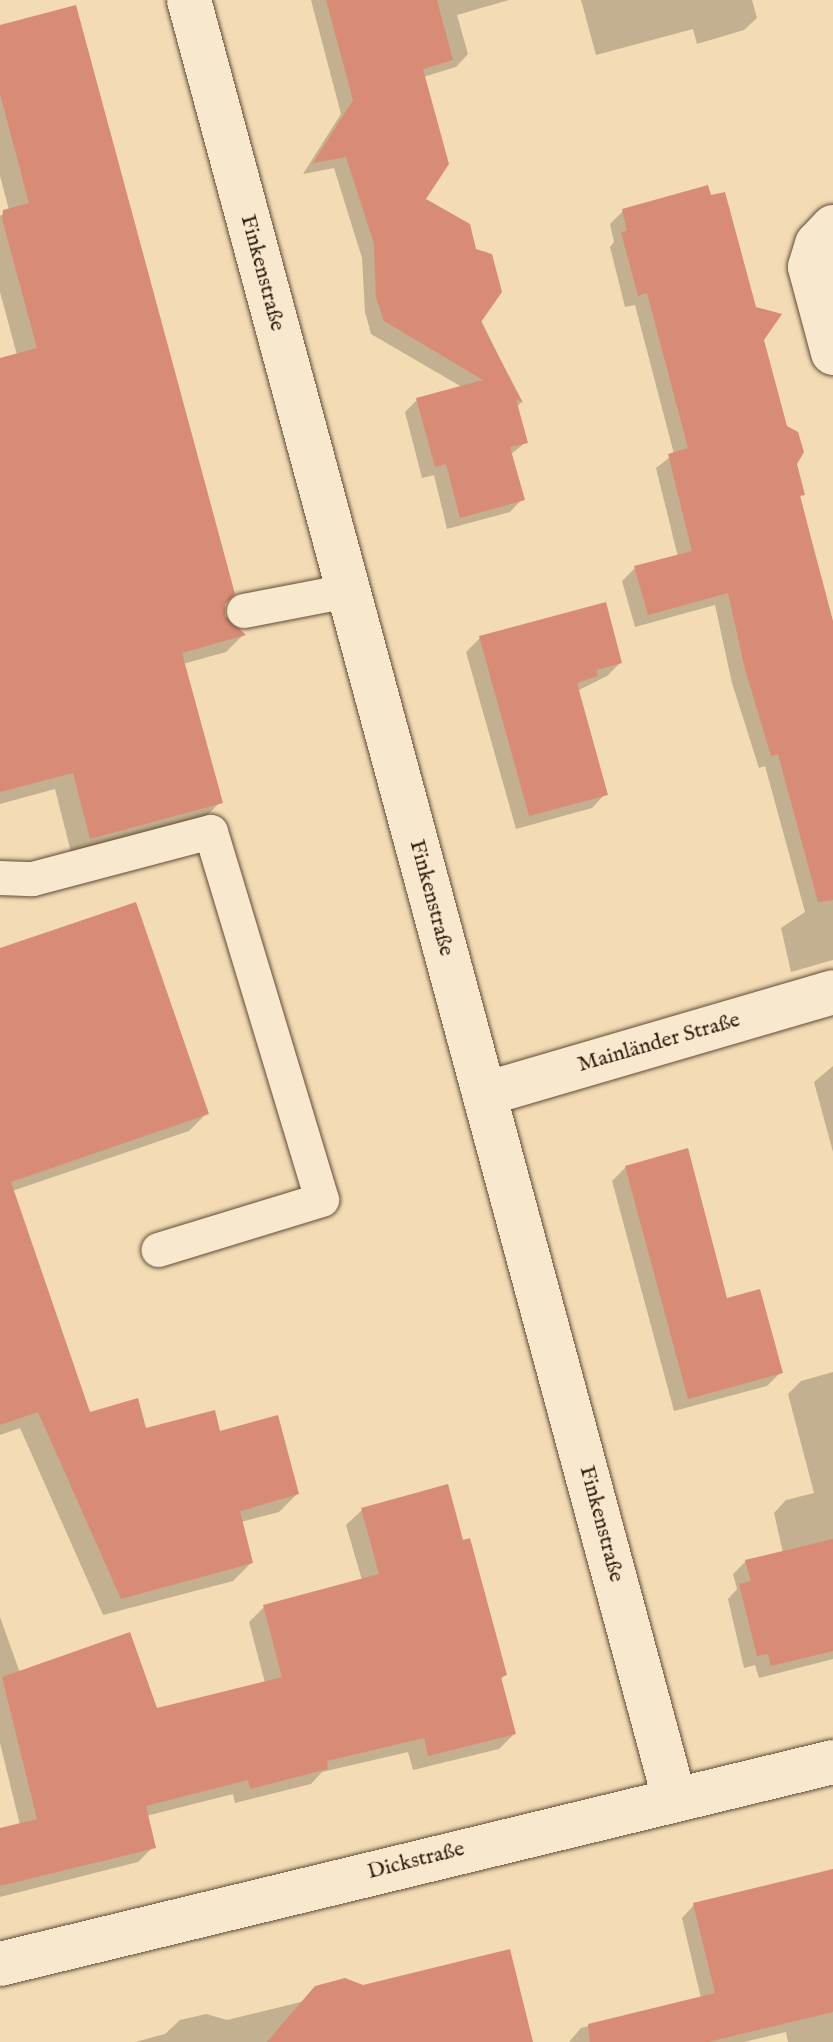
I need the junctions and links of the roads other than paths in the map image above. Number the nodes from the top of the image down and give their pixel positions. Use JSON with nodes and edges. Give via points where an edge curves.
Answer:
{"nodes":[{"id":1,"x":189,"y":0,"type":"edge"},
{"id":2,"x":833,"y":227,"type":"edge"},
{"id":3,"x":833,"y":353,"type":"edge"},
{"id":4,"x":348,"y":591,"type":"junction"},
{"id":5,"x":244,"y":611,"type":"dead end"},
{"id":6,"x":0,"y":878,"type":"edge"},
{"id":7,"x":833,"y":992,"type":"edge"},
{"id":8,"x":485,"y":1094,"type":"junction"},
{"id":9,"x":158,"y":1250,"type":"dead end"},
{"id":10,"x":833,"y":1762,"type":"edge"},
{"id":11,"x":674,"y":1797,"type":"junction"},
{"id":12,"x":0,"y":1964,"type":"edge"}],
"edges":[{"from":1,"to":4,"type":"street","name":"Finkenstraße"},
{"from":2,"to":3,"type":"street","via":[[817,244],[810,267]]},
{"from":4,"to":5,"type":"lane"},
{"from":4,"to":8,"type":"street","name":"Finkenstraße"},
{"from":6,"to":9,"type":"lane","via":[[33,879],[211,832],[322,1200]]},
{"from":7,"to":8,"type":"street","name":"Mainländer Straße"},
{"from":8,"to":11,"type":"street","name":"Finkenstraße"},
{"from":10,"to":11,"type":"street","name":"Dickstraße"},
{"from":11,"to":12,"type":"street","name":"Dickstraße"}]}
